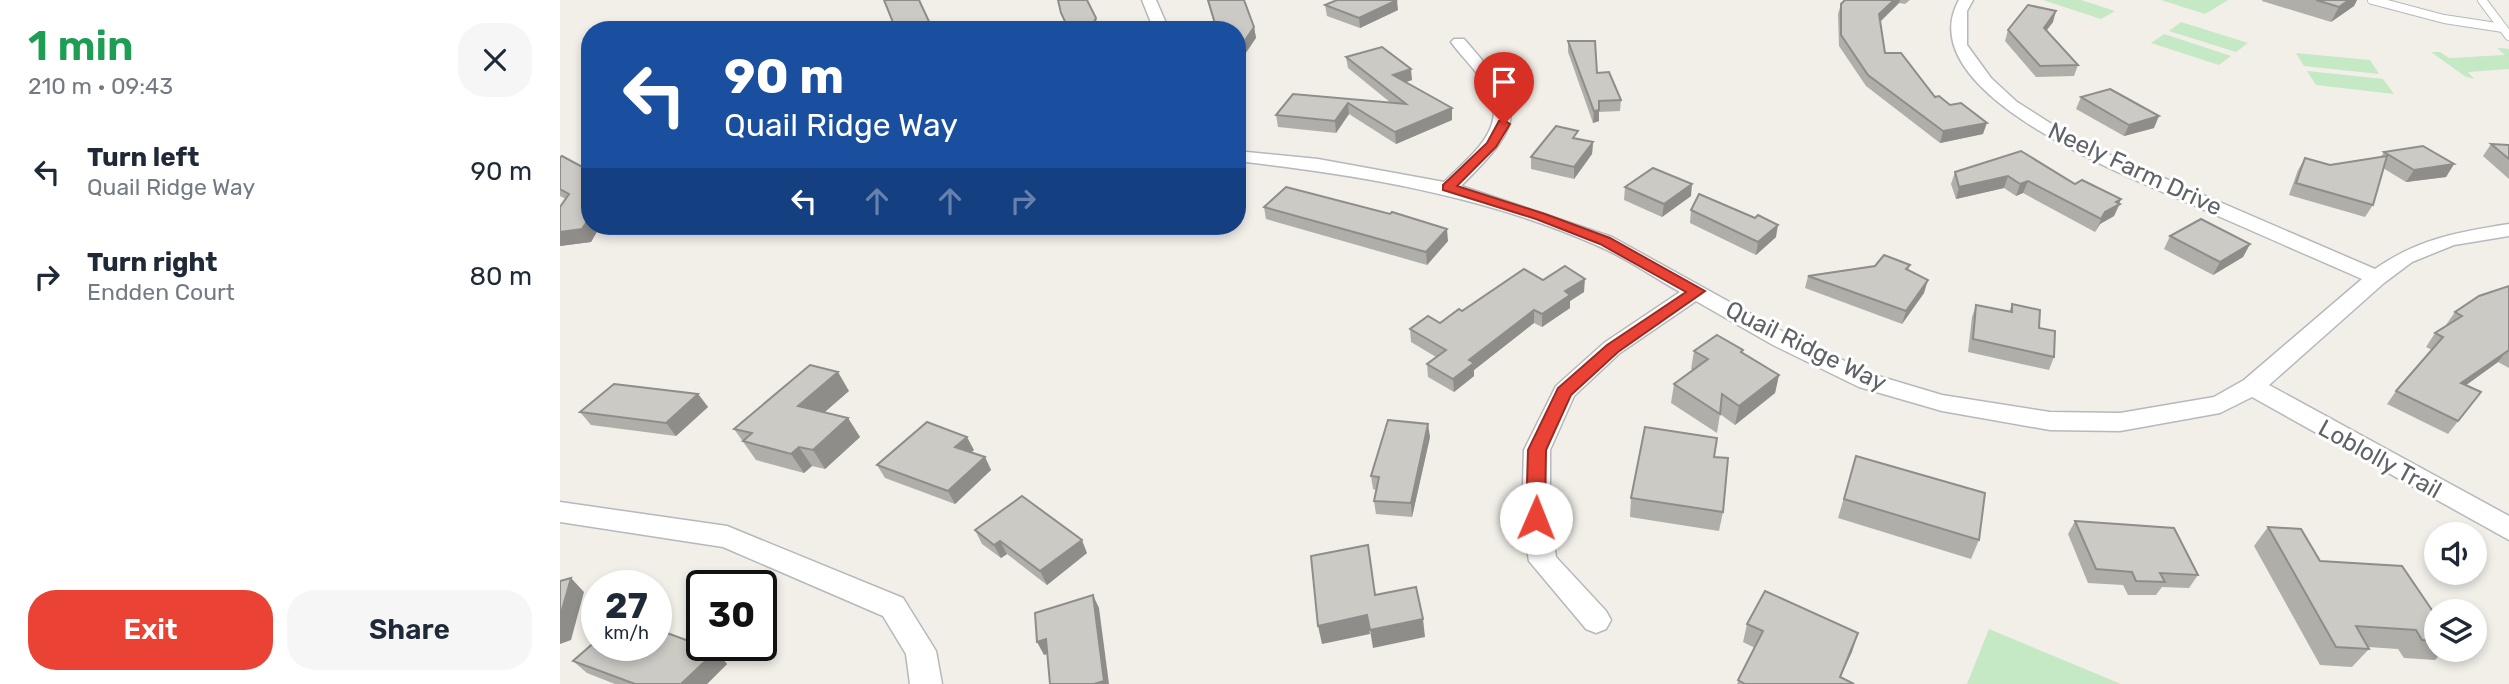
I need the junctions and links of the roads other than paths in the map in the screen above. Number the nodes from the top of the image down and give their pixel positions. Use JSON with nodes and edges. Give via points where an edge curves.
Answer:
{"nodes":[{"id":1,"x":1149,"y":0,"type":"edge"},
{"id":2,"x":1966,"y":0,"type":"edge"},
{"id":3,"x":2372,"y":0,"type":"edge"},
{"id":4,"x":2388,"y":0,"type":"edge"},
{"id":5,"x":2482,"y":0,"type":"edge"},
{"id":6,"x":2402,"y":7,"type":"junction"},
{"id":7,"x":1158,"y":21,"type":"edge"},
{"id":8,"x":2503,"y":29,"type":"junction"},
{"id":9,"x":2509,"y":36,"type":"edge"},
{"id":10,"x":1459,"y":42,"type":"dead end"},
{"id":11,"x":1246,"y":157,"type":"edge"},
{"id":12,"x":1448,"y":188,"type":"junction"},
{"id":13,"x":2509,"y":230,"type":"edge"},
{"id":14,"x":2377,"y":278,"type":"junction"},
{"id":15,"x":1697,"y":291,"type":"junction"},
{"id":16,"x":2252,"y":386,"type":"junction"},
{"id":17,"x":560,"y":512,"type":"edge"},
{"id":18,"x":2509,"y":529,"type":"edge"},
{"id":19,"x":1596,"y":620,"type":"dead end"},
{"id":20,"x":926,"y":684,"type":"edge"}],
"edges":[{"from":1,"to":7,"type":"street"},
{"from":2,"to":14,"type":"street","name":"Neely Farm Drive","via":[[1960,11],[1959,45],[1985,81],[2011,106],[2102,158]]},
{"from":3,"to":6,"type":"lane"},
{"from":4,"to":6,"type":"lane"},
{"from":5,"to":8,"type":"lane"},
{"from":6,"to":8,"type":"lane"},
{"from":8,"to":9,"type":"lane"},
{"from":10,"to":12,"type":"street","via":[[1493,81],[1505,103],[1504,124],[1492,145]]},
{"from":11,"to":12,"type":"street","name":"Quail Ridge Way"},
{"from":12,"to":15,"type":"street","name":"Quail Ridge Way","via":[[1605,241]]},
{"from":13,"to":14,"type":"street","name":"Quail Ridge Way","via":[[2449,240],[2405,258]]},
{"from":14,"to":16,"type":"street","name":"Quail Ridge Way"},
{"from":15,"to":16,"type":"street","name":"Quail Ridge Way","via":[[1867,382],[1969,408],[2050,421],[2120,422],[2220,404]]},
{"from":15,"to":19,"type":"street","via":[[1612,348],[1564,392],[1537,450],[1536,518],[1543,561]]},
{"from":16,"to":18,"type":"street","name":"Loblolly Trail"},
{"from":17,"to":20,"type":"street","via":[[727,537],[893,607],[921,651]]}]}
